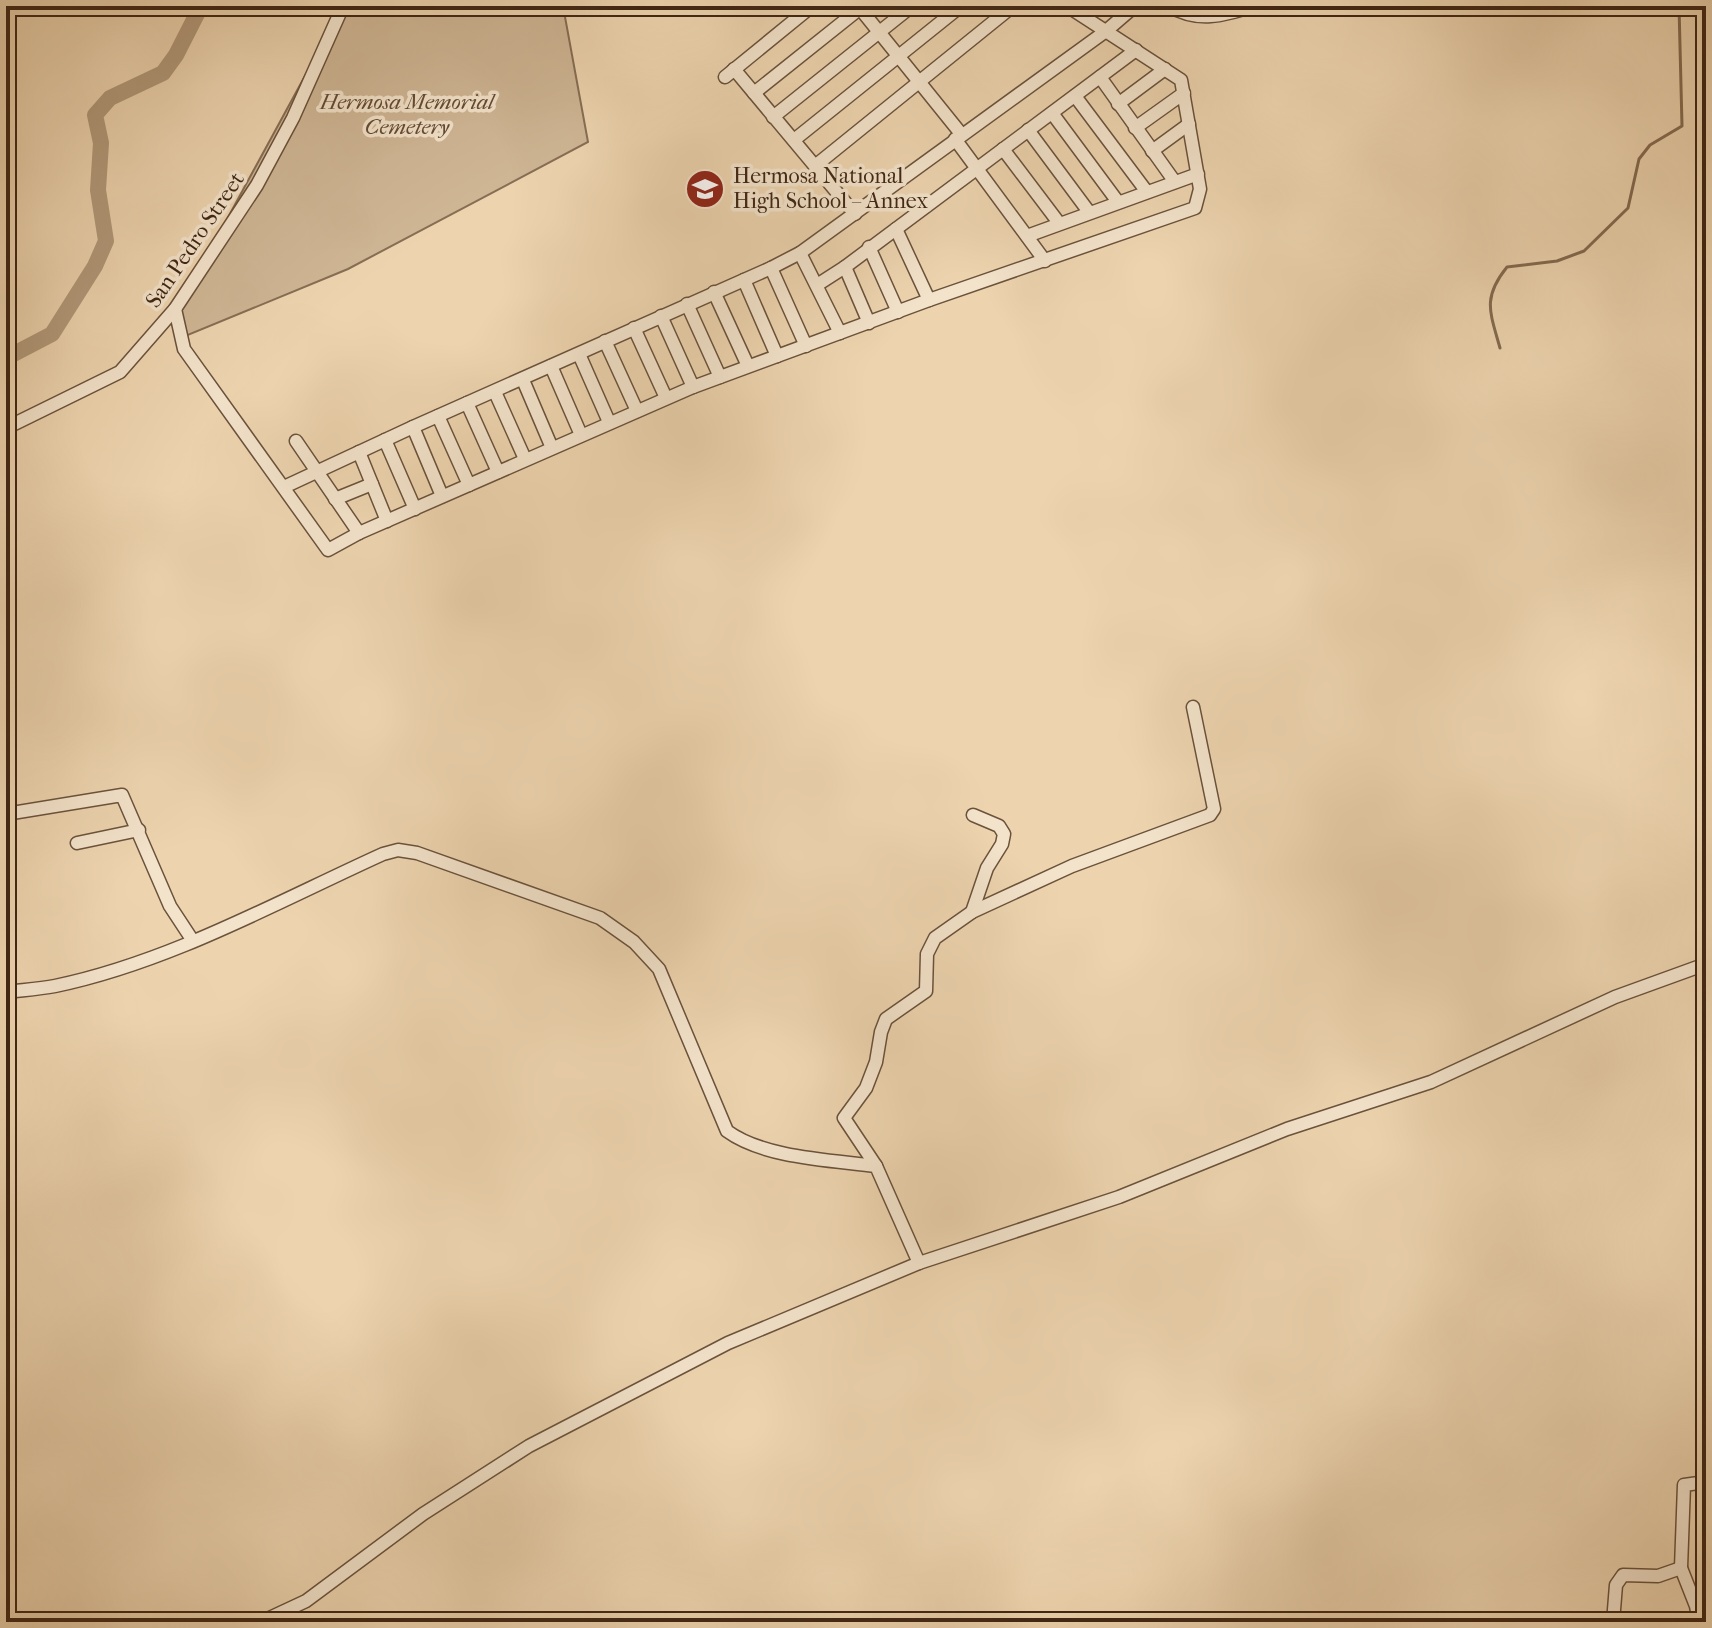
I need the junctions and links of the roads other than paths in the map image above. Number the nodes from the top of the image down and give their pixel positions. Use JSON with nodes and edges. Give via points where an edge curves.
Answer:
{"nodes":[{"id":1,"x":343,"y":6,"type":"edge"},
{"id":2,"x":812,"y":6,"type":"edge"},
{"id":3,"x":912,"y":6,"type":"edge"},
{"id":4,"x":961,"y":6,"type":"edge"},
{"id":5,"x":1013,"y":6,"type":"edge"},
{"id":6,"x":1067,"y":6,"type":"edge"},
{"id":7,"x":1135,"y":6,"type":"edge"},
{"id":8,"x":1169,"y":6,"type":"edge"},
{"id":9,"x":1253,"y":6,"type":"edge"},
{"id":10,"x":860,"y":7,"type":"edge"},
{"id":11,"x":1106,"y":31,"type":"junction"},
{"id":12,"x":879,"y":32,"type":"junction"},
{"id":13,"x":1136,"y":50,"type":"junction"},
{"id":14,"x":898,"y":56,"type":"junction"},
{"id":15,"x":1165,"y":69,"type":"junction"},
{"id":16,"x":1100,"y":77,"type":"junction"},
{"id":17,"x":919,"y":82,"type":"junction"},
{"id":18,"x":754,"y":93,"type":"junction"},
{"id":19,"x":1184,"y":93,"type":"junction"},
{"id":20,"x":1075,"y":96,"type":"junction"},
{"id":21,"x":1118,"y":104,"type":"junction"},
{"id":22,"x":1052,"y":113,"type":"junction"},
{"id":23,"x":773,"y":117,"type":"junction"},
{"id":24,"x":1189,"y":124,"type":"junction"},
{"id":25,"x":1135,"y":128,"type":"junction"},
{"id":26,"x":1028,"y":130,"type":"junction"},
{"id":27,"x":959,"y":137,"type":"junction"},
{"id":28,"x":794,"y":140,"type":"junction"},
{"id":29,"x":1003,"y":149,"type":"junction"},
{"id":30,"x":1152,"y":151,"type":"junction"},
{"id":31,"x":815,"y":166,"type":"junction"},
{"id":32,"x":977,"y":168,"type":"junction"},
{"id":33,"x":1198,"y":174,"type":"junction"},
{"id":34,"x":1175,"y":182,"type":"junction"},
{"id":35,"x":1147,"y":192,"type":"junction"},
{"id":36,"x":1118,"y":202,"type":"junction"},
{"id":37,"x":1089,"y":212,"type":"junction"},
{"id":38,"x":855,"y":214,"type":"junction"},
{"id":39,"x":1059,"y":223,"type":"junction"},
{"id":40,"x":896,"y":229,"type":"junction"},
{"id":41,"x":1027,"y":236,"type":"junction"},
{"id":42,"x":869,"y":247,"type":"junction"},
{"id":43,"x":800,"y":253,"type":"junction"},
{"id":44,"x":1045,"y":261,"type":"junction"},
{"id":45,"x":845,"y":267,"type":"junction"},
{"id":46,"x":771,"y":268,"type":"junction"},
{"id":47,"x":744,"y":280,"type":"junction"},
{"id":48,"x":817,"y":285,"type":"junction"},
{"id":49,"x":714,"y":292,"type":"junction"},
{"id":50,"x":929,"y":300,"type":"junction"},
{"id":51,"x":687,"y":304,"type":"junction"},
{"id":52,"x":175,"y":309,"type":"junction"},
{"id":53,"x":898,"y":312,"type":"junction"},
{"id":54,"x":661,"y":316,"type":"junction"},
{"id":55,"x":869,"y":323,"type":"junction"},
{"id":56,"x":634,"y":328,"type":"junction"},
{"id":57,"x":840,"y":333,"type":"junction"},
{"id":58,"x":605,"y":341,"type":"junction"},
{"id":59,"x":806,"y":346,"type":"junction"},
{"id":60,"x":579,"y":354,"type":"junction"},
{"id":61,"x":777,"y":356,"type":"junction"},
{"id":62,"x":551,"y":366,"type":"junction"},
{"id":63,"x":748,"y":366,"type":"junction"},
{"id":64,"x":720,"y":377,"type":"junction"},
{"id":65,"x":523,"y":380,"type":"junction"},
{"id":66,"x":693,"y":387,"type":"junction"},
{"id":67,"x":495,"y":392,"type":"junction"},
{"id":68,"x":666,"y":398,"type":"junction"},
{"id":69,"x":467,"y":403,"type":"junction"},
{"id":70,"x":637,"y":411,"type":"junction"},
{"id":71,"x":438,"y":416,"type":"junction"},
{"id":72,"x":609,"y":422,"type":"junction"},
{"id":73,"x":413,"y":427,"type":"junction"},
{"id":74,"x":6,"y":428,"type":"edge"},
{"id":75,"x":581,"y":435,"type":"junction"},
{"id":76,"x":385,"y":440,"type":"junction"},
{"id":77,"x":296,"y":441,"type":"dead end"},
{"id":78,"x":552,"y":448,"type":"junction"},
{"id":79,"x":359,"y":452,"type":"junction"},
{"id":80,"x":525,"y":459,"type":"junction"},
{"id":81,"x":316,"y":471,"type":"junction"},
{"id":82,"x":498,"y":472,"type":"junction"},
{"id":83,"x":372,"y":484,"type":"junction"},
{"id":84,"x":469,"y":485,"type":"junction"},
{"id":85,"x":284,"y":487,"type":"junction"},
{"id":86,"x":442,"y":496,"type":"junction"},
{"id":87,"x":335,"y":499,"type":"junction"},
{"id":88,"x":415,"y":509,"type":"junction"},
{"id":89,"x":387,"y":521,"type":"junction"},
{"id":90,"x":359,"y":533,"type":"junction"},
{"id":91,"x":1193,"y":707,"type":"dead end"},
{"id":92,"x":6,"y":814,"type":"edge"},
{"id":93,"x":973,"y":815,"type":"dead end"},
{"id":94,"x":139,"y":830,"type":"junction"},
{"id":95,"x":77,"y":843,"type":"dead end"},
{"id":96,"x":972,"y":912,"type":"junction"},
{"id":97,"x":193,"y":941,"type":"junction"},
{"id":98,"x":1706,"y":964,"type":"edge"},
{"id":99,"x":6,"y":992,"type":"edge"},
{"id":100,"x":876,"y":1166,"type":"junction"},
{"id":101,"x":919,"y":1263,"type":"junction"},
{"id":102,"x":1706,"y":1482,"type":"edge"},
{"id":103,"x":1681,"y":1568,"type":"junction"},
{"id":104,"x":261,"y":1622,"type":"edge"},
{"id":105,"x":1613,"y":1622,"type":"edge"},
{"id":106,"x":1699,"y":1622,"type":"edge"}],
"edges":[{"from":1,"to":52,"type":"street","name":"San Pedro Street","via":[[257,185]]},
{"from":2,"to":18,"type":"street","via":[[729,73]]},
{"from":3,"to":12,"type":"street"},
{"from":4,"to":14,"type":"street"},
{"from":5,"to":17,"type":"street"},
{"from":6,"to":11,"type":"street"},
{"from":7,"to":11,"type":"street"},
{"from":8,"to":9,"type":"street","via":[[1194,17],[1219,18]]},
{"from":10,"to":12,"type":"street"},
{"from":10,"to":18,"type":"street"},
{"from":11,"to":13,"type":"street"},
{"from":11,"to":27,"type":"street"},
{"from":12,"to":14,"type":"street"},
{"from":12,"to":23,"type":"street"},
{"from":13,"to":15,"type":"street"},
{"from":13,"to":16,"type":"street"},
{"from":14,"to":17,"type":"street"},
{"from":14,"to":28,"type":"street"},
{"from":15,"to":19,"type":"street","via":[[1181,80]]},
{"from":15,"to":21,"type":"street"},
{"from":16,"to":20,"type":"street"},
{"from":16,"to":21,"type":"street"},
{"from":17,"to":27,"type":"street"},
{"from":17,"to":31,"type":"street"},
{"from":18,"to":23,"type":"street"},
{"from":19,"to":24,"type":"street"},
{"from":19,"to":25,"type":"street"},
{"from":20,"to":22,"type":"street"},
{"from":20,"to":35,"type":"street"},
{"from":21,"to":25,"type":"street"},
{"from":22,"to":26,"type":"street"},
{"from":22,"to":36,"type":"street"},
{"from":23,"to":28,"type":"street"},
{"from":24,"to":30,"type":"street"},
{"from":24,"to":33,"type":"street"},
{"from":25,"to":30,"type":"street"},
{"from":26,"to":29,"type":"street"},
{"from":26,"to":37,"type":"street"},
{"from":27,"to":32,"type":"street"},
{"from":27,"to":38,"type":"street"},
{"from":28,"to":31,"type":"street"},
{"from":29,"to":32,"type":"street"},
{"from":29,"to":39,"type":"street"},
{"from":30,"to":34,"type":"street"},
{"from":31,"to":38,"type":"street"},
{"from":32,"to":40,"type":"street"},
{"from":32,"to":41,"type":"street"},
{"from":33,"to":34,"type":"street"},
{"from":33,"to":44,"type":"street","via":[[1195,208]]},
{"from":34,"to":35,"type":"street"},
{"from":35,"to":36,"type":"street"},
{"from":36,"to":37,"type":"street"},
{"from":37,"to":39,"type":"street"},
{"from":38,"to":43,"type":"street"},
{"from":39,"to":41,"type":"street"},
{"from":40,"to":42,"type":"street"},
{"from":40,"to":50,"type":"street"},
{"from":41,"to":44,"type":"street"},
{"from":42,"to":45,"type":"street"},
{"from":42,"to":53,"type":"street"},
{"from":43,"to":46,"type":"street"},
{"from":43,"to":48,"type":"street"},
{"from":44,"to":50,"type":"street"},
{"from":45,"to":48,"type":"street"},
{"from":45,"to":55,"type":"street"},
{"from":46,"to":47,"type":"street"},
{"from":46,"to":59,"type":"street"},
{"from":47,"to":49,"type":"street"},
{"from":47,"to":61,"type":"street"},
{"from":48,"to":57,"type":"street"},
{"from":49,"to":51,"type":"street"},
{"from":49,"to":63,"type":"street"},
{"from":50,"to":53,"type":"street"},
{"from":51,"to":54,"type":"street"},
{"from":51,"to":64,"type":"street"},
{"from":52,"to":74,"type":"street","name":"San Pedro Street","via":[[120,372]]},
{"from":52,"to":85,"type":"street","via":[[184,349]]},
{"from":53,"to":55,"type":"street"},
{"from":54,"to":56,"type":"street"},
{"from":54,"to":66,"type":"street"},
{"from":55,"to":57,"type":"street"},
{"from":56,"to":58,"type":"street"},
{"from":56,"to":68,"type":"street"},
{"from":57,"to":59,"type":"street"},
{"from":58,"to":60,"type":"street"},
{"from":58,"to":70,"type":"street"},
{"from":59,"to":61,"type":"street"},
{"from":60,"to":62,"type":"street"},
{"from":60,"to":72,"type":"street"},
{"from":61,"to":63,"type":"street"},
{"from":62,"to":65,"type":"street"},
{"from":62,"to":75,"type":"street"},
{"from":63,"to":64,"type":"street"},
{"from":64,"to":66,"type":"street"},
{"from":65,"to":67,"type":"street"},
{"from":65,"to":78,"type":"street"},
{"from":66,"to":68,"type":"street"},
{"from":67,"to":69,"type":"street"},
{"from":67,"to":80,"type":"street"},
{"from":68,"to":70,"type":"street"},
{"from":69,"to":71,"type":"street"},
{"from":69,"to":82,"type":"street"},
{"from":70,"to":72,"type":"street"},
{"from":71,"to":73,"type":"street"},
{"from":71,"to":84,"type":"street"},
{"from":72,"to":75,"type":"street"},
{"from":73,"to":76,"type":"street"},
{"from":73,"to":86,"type":"street"},
{"from":75,"to":78,"type":"street"},
{"from":76,"to":79,"type":"street"},
{"from":76,"to":88,"type":"street"},
{"from":77,"to":81,"type":"street"},
{"from":78,"to":80,"type":"street"},
{"from":79,"to":81,"type":"street"},
{"from":79,"to":83,"type":"street"},
{"from":80,"to":82,"type":"street"},
{"from":81,"to":85,"type":"street"},
{"from":81,"to":87,"type":"street"},
{"from":82,"to":84,"type":"street"},
{"from":83,"to":87,"type":"street"},
{"from":83,"to":89,"type":"street"},
{"from":84,"to":86,"type":"street"},
{"from":85,"to":90,"type":"street","via":[[328,550]]},
{"from":86,"to":88,"type":"street"},
{"from":87,"to":90,"type":"street"},
{"from":88,"to":89,"type":"street"},
{"from":89,"to":90,"type":"street"},
{"from":91,"to":96,"type":"street","via":[[1214,809],[1210,815],[1072,866]]},
{"from":92,"to":94,"type":"street","via":[[122,795]]},
{"from":93,"to":96,"type":"street","via":[[999,826],[1004,834]]},
{"from":94,"to":95,"type":"street"},
{"from":94,"to":97,"type":"street","via":[[170,906]]},
{"from":96,"to":100,"type":"street","via":[[935,938],[927,954],[926,991],[886,1019],[866,1088],[844,1118]]},
{"from":97,"to":99,"type":"street","via":[[54,986]]},
{"from":97,"to":100,"type":"street","via":[[383,854],[417,853],[600,918],[634,942],[659,969],[727,1131],[741,1142]]},
{"from":98,"to":101,"type":"street","via":[[1615,997],[1431,1082],[1287,1129],[1119,1197]]},
{"from":100,"to":101,"type":"street"},
{"from":101,"to":104,"type":"street","via":[[728,1343],[529,1446],[423,1514],[306,1601]]},
{"from":102,"to":103,"type":"street","via":[[1684,1485]]},
{"from":103,"to":105,"type":"street","via":[[1658,1576],[1623,1575],[1616,1585]]},
{"from":103,"to":106,"type":"street"}]}
